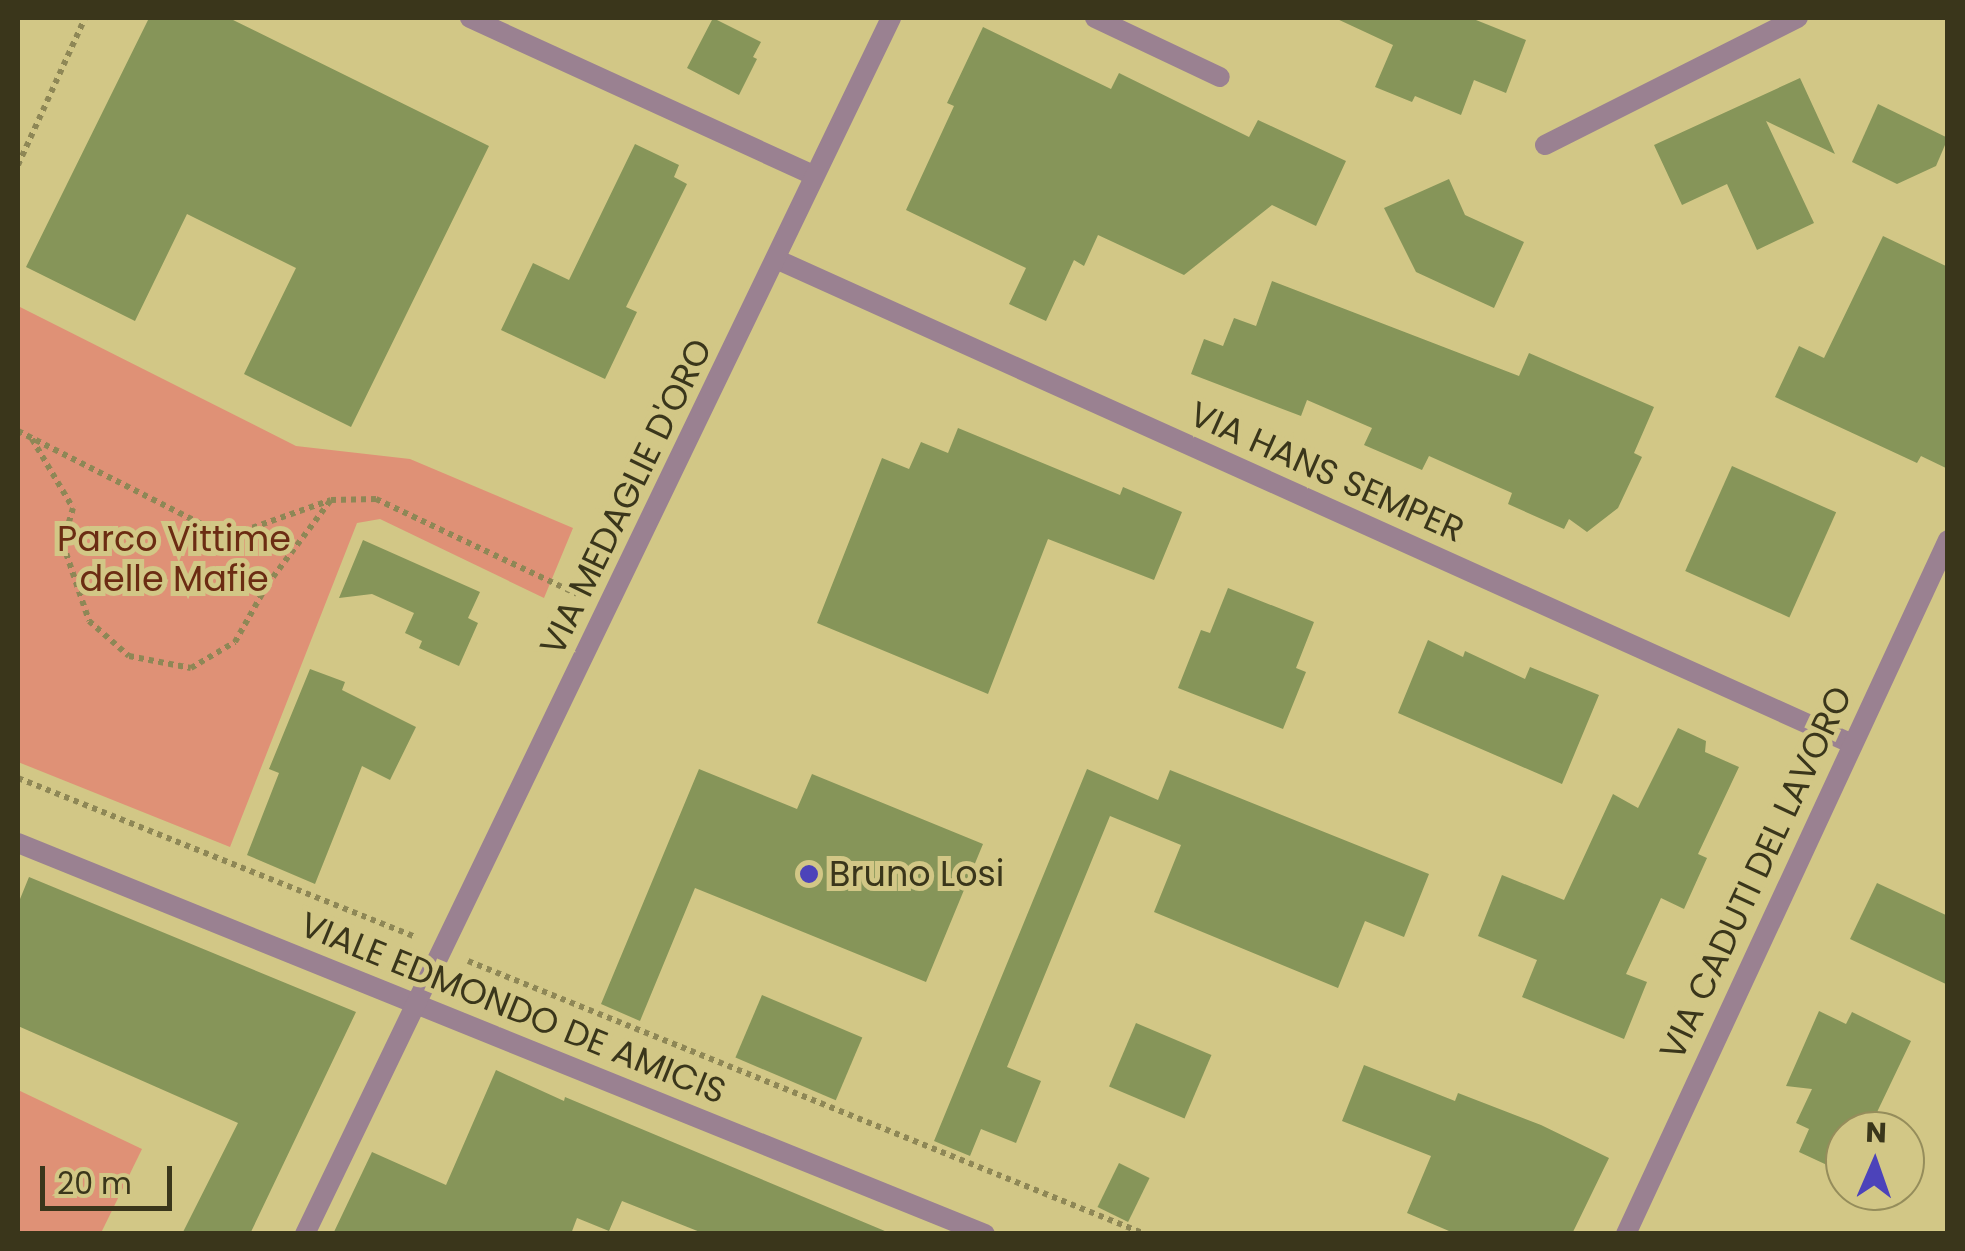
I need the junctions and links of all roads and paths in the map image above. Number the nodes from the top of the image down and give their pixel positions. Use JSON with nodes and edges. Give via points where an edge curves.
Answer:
{"nodes":[{"id":1,"x":85,"y":18,"type":"edge"},
{"id":2,"x":470,"y":18,"type":"edge"},
{"id":3,"x":891,"y":18,"type":"edge"},
{"id":4,"x":1095,"y":18,"type":"edge"},
{"id":5,"x":1798,"y":18,"type":"edge"},
{"id":6,"x":1220,"y":77,"type":"dead end"},
{"id":7,"x":1545,"y":144,"type":"dead end"},
{"id":8,"x":18,"y":165,"type":"edge"},
{"id":9,"x":813,"y":174,"type":"junction"},
{"id":10,"x":778,"y":260,"type":"junction"},
{"id":11,"x":18,"y":431,"type":"edge"},
{"id":12,"x":32,"y":438,"type":"junction"},
{"id":13,"x":331,"y":500,"type":"junction"},
{"id":14,"x":1948,"y":540,"type":"edge"},
{"id":15,"x":588,"y":599,"type":"dead end"},
{"id":16,"x":1850,"y":742,"type":"junction"},
{"id":17,"x":18,"y":778,"type":"edge"},
{"id":18,"x":18,"y":843,"type":"edge"},
{"id":19,"x":442,"y":950,"type":"junction"},
{"id":20,"x":418,"y":1004,"type":"junction"},
{"id":21,"x":305,"y":1234,"type":"edge"},
{"id":22,"x":985,"y":1234,"type":"edge"},
{"id":23,"x":1144,"y":1234,"type":"edge"},
{"id":24,"x":1626,"y":1234,"type":"edge"}],
"edges":[{"from":1,"to":8,"type":"path"},
{"from":2,"to":9,"type":"street"},
{"from":3,"to":9,"type":"street","name":"VIA MEDAGLIE D'ORO"},
{"from":4,"to":6,"type":"street"},
{"from":5,"to":7,"type":"street"},
{"from":9,"to":10,"type":"street","name":"VIA MEDAGLIE D'ORO"},
{"from":10,"to":16,"type":"street","name":"VIA HANS SEMPER"},
{"from":10,"to":19,"type":"street","name":"VIA MEDAGLIE D'ORO"},
{"from":11,"to":12,"type":"path"},
{"from":12,"to":13,"type":"path","via":[[204,526],[243,531]]},
{"from":12,"to":13,"type":"path","via":[[73,508],[64,544],[89,621],[129,656],[191,668],[236,642],[268,585]]},
{"from":13,"to":15,"type":"path","via":[[376,499]]},
{"from":14,"to":16,"type":"street","name":"VIA CADUTI DEL LAVORO"},
{"from":16,"to":24,"type":"street","name":"VIA CADUTI DEL LAVORO"},
{"from":17,"to":19,"type":"path"},
{"from":18,"to":20,"type":"street","name":"VIALE EDMONDO DE AMICIS"},
{"from":19,"to":20,"type":"street","name":"VIA MEDAGLIE D'ORO"},
{"from":19,"to":23,"type":"path"},
{"from":20,"to":21,"type":"street","name":"VIA MEDAGLIE D'ORO"},
{"from":20,"to":22,"type":"street","name":"VIALE EDMONDO DE AMICIS"}]}
